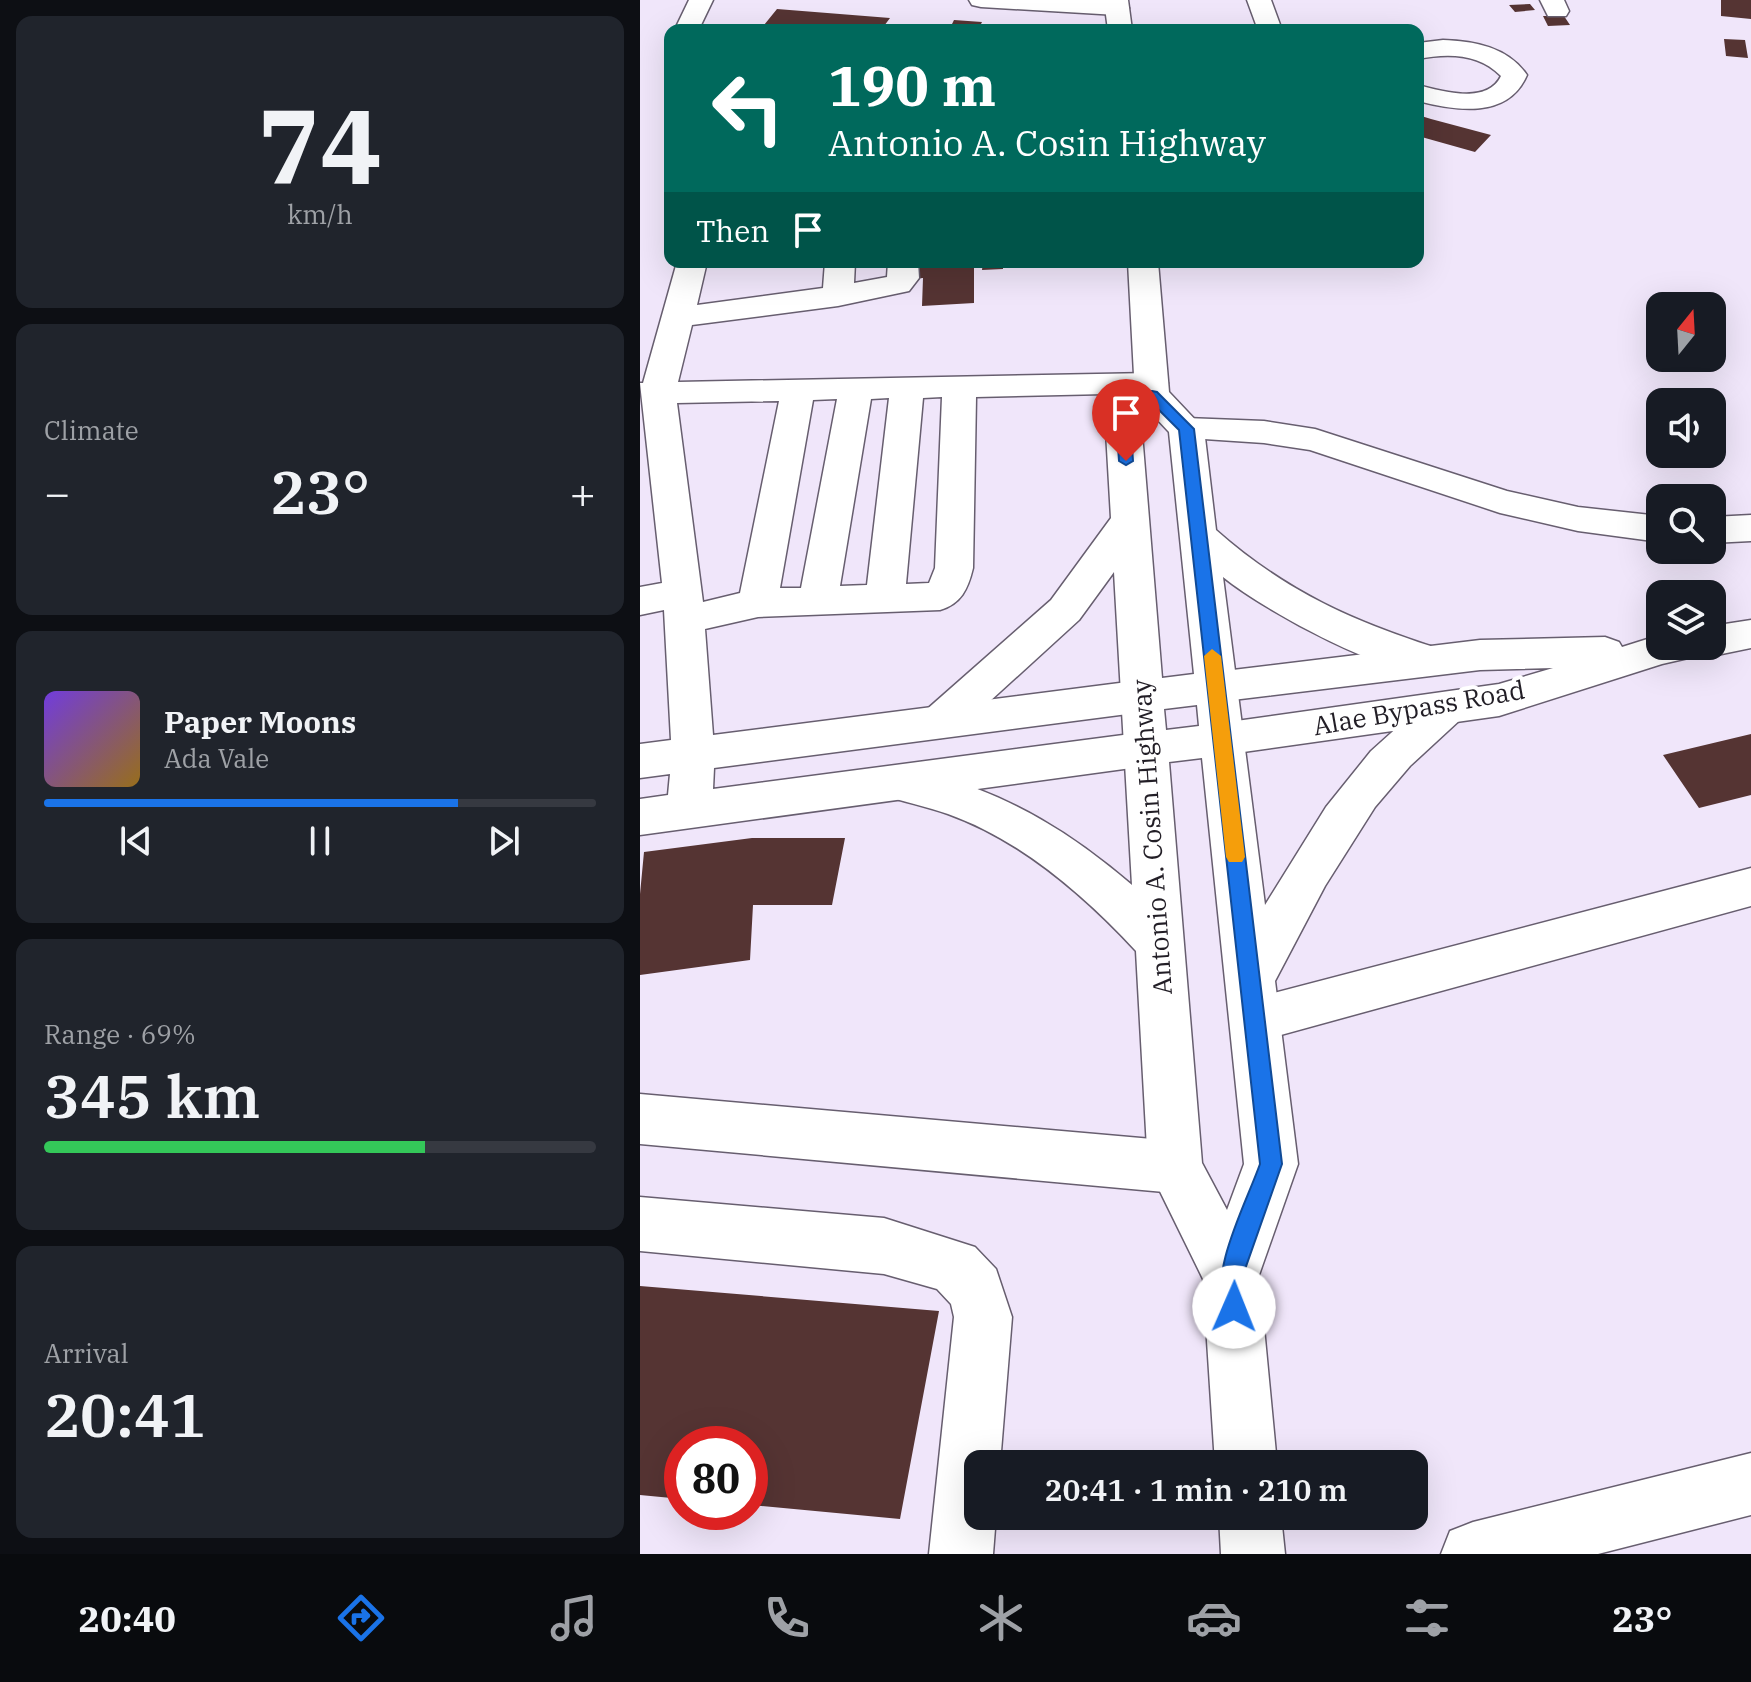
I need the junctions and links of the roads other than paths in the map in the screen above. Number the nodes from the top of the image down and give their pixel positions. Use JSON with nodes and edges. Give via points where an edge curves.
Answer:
{"nodes":[{"id":1,"x":701,"y":0,"type":"edge"},
{"id":2,"x":981,"y":0,"type":"edge"},
{"id":3,"x":1259,"y":0,"type":"edge"},
{"id":4,"x":1118,"y":13,"type":"edge"},
{"id":5,"x":689,"y":24,"type":"edge"},
{"id":6,"x":1268,"y":24,"type":"edge"},
{"id":7,"x":1424,"y":50,"type":"edge"},
{"id":8,"x":1424,"y":94,"type":"edge"},
{"id":9,"x":690,"y":268,"type":"edge"},
{"id":10,"x":840,"y":268,"type":"edge"},
{"id":11,"x":903,"y":268,"type":"edge"},
{"id":12,"x":1143,"y":268,"type":"edge"},
{"id":13,"x":838,"y":296,"type":"junction"},
{"id":14,"x":678,"y":317,"type":"junction"},
{"id":15,"x":907,"y":387,"type":"junction"},
{"id":16,"x":959,"y":387,"type":"junction"},
{"id":17,"x":856,"y":388,"type":"junction"},
{"id":18,"x":798,"y":389,"type":"junction"},
{"id":19,"x":1152,"y":389,"type":"junction"},
{"id":20,"x":649,"y":393,"type":"edge"},
{"id":21,"x":1186,"y":429,"type":"junction"},
{"id":22,"x":1130,"y":519,"type":"junction"},
{"id":23,"x":1646,"y":527,"type":"edge"},
{"id":24,"x":1751,"y":528,"type":"edge"},
{"id":25,"x":1726,"y":529,"type":"edge"},
{"id":26,"x":1199,"y":535,"type":"junction"},
{"id":27,"x":885,"y":598,"type":"junction"},
{"id":28,"x":640,"y":601,"type":"edge"},
{"id":29,"x":818,"y":601,"type":"junction"},
{"id":30,"x":758,"y":603,"type":"junction"},
{"id":31,"x":684,"y":607,"type":"junction"},
{"id":32,"x":1751,"y":634,"type":"edge"},
{"id":33,"x":1726,"y":638,"type":"edge"},
{"id":34,"x":1646,"y":649,"type":"edge"},
{"id":35,"x":1646,"y":656,"type":"edge"},
{"id":36,"x":1428,"y":661,"type":"junction"},
{"id":37,"x":1216,"y":687,"type":"junction"},
{"id":38,"x":1143,"y":696,"type":"junction"},
{"id":39,"x":1446,"y":708,"type":"junction"},
{"id":40,"x":940,"y":722,"type":"junction"},
{"id":41,"x":1222,"y":739,"type":"junction"},
{"id":42,"x":1146,"y":749,"type":"junction"},
{"id":43,"x":693,"y":752,"type":"junction"},
{"id":44,"x":640,"y":761,"type":"edge"},
{"id":45,"x":899,"y":783,"type":"junction"},
{"id":46,"x":690,"y":809,"type":"junction"},
{"id":47,"x":640,"y":817,"type":"edge"},
{"id":48,"x":1751,"y":887,"type":"edge"},
{"id":49,"x":1160,"y":944,"type":"junction"},
{"id":50,"x":1252,"y":1001,"type":"junction"},
{"id":51,"x":640,"y":1119,"type":"edge"},
{"id":52,"x":1175,"y":1167,"type":"junction"},
{"id":53,"x":640,"y":1224,"type":"edge"},
{"id":54,"x":1231,"y":1275,"type":"junction"},
{"id":55,"x":1245,"y":1450,"type":"edge"},
{"id":56,"x":1751,"y":1484,"type":"edge"},
{"id":57,"x":1251,"y":1530,"type":"edge"},
{"id":58,"x":961,"y":1554,"type":"edge"},
{"id":59,"x":1253,"y":1554,"type":"edge"},
{"id":60,"x":1473,"y":1554,"type":"edge"}],
"edges":[{"from":1,"to":5,"type":"main road"},
{"from":2,"to":4,"type":"main road"},
{"from":3,"to":6,"type":"main road"},
{"from":7,"to":8,"type":"main road","via":[[1473,52],[1509,67],[1514,75],[1505,92],[1493,98]]},
{"from":9,"to":14,"type":"main road"},
{"from":10,"to":13,"type":"main road"},
{"from":11,"to":13,"type":"main road","via":[[898,284]]},
{"from":12,"to":19,"type":"main road"},
{"from":13,"to":14,"type":"main road"},
{"from":14,"to":20,"type":"main road"},
{"from":15,"to":16,"type":"main road"},
{"from":15,"to":17,"type":"main road"},
{"from":15,"to":27,"type":"main road"},
{"from":16,"to":19,"type":"main road"},
{"from":16,"to":27,"type":"main road","via":[[950,584],[940,596]]},
{"from":17,"to":18,"type":"main road"},
{"from":17,"to":29,"type":"main road"},
{"from":18,"to":20,"type":"main road"},
{"from":18,"to":30,"type":"main road"},
{"from":19,"to":21,"type":"main road"},
{"from":19,"to":22,"type":"main road","name":"Antonio A. Cosin Highway","via":[[1124,432]]},
{"from":20,"to":31,"type":"main road"},
{"from":21,"to":23,"type":"main road","via":[[1315,440],[1500,501]]},
{"from":21,"to":26,"type":"main road","name":"Antonio A. Cosin Highway"},
{"from":22,"to":38,"type":"main road","name":"Antonio A. Cosin Highway"},
{"from":22,"to":40,"type":"main road","via":[[1065,610]]},
{"from":24,"to":25,"type":"main road"},
{"from":26,"to":36,"type":"main road","via":[[1252,582],[1301,614]]},
{"from":26,"to":37,"type":"main road","name":"Antonio A. Cosin Highway"},
{"from":27,"to":29,"type":"main road"},
{"from":28,"to":31,"type":"main road"},
{"from":29,"to":30,"type":"main road"},
{"from":30,"to":31,"type":"main road"},
{"from":31,"to":43,"type":"main road"},
{"from":32,"to":33,"type":"main road"},
{"from":34,"to":36,"type":"main road","name":"Alae Bypass Road"},
{"from":35,"to":39,"type":"main road","name":"Alae Bypass Road","via":[[1499,700]]},
{"from":36,"to":37,"type":"main road","name":"Alae Bypass Road"},
{"from":37,"to":38,"type":"main road","name":"Alae Bypass Road"},
{"from":37,"to":41,"type":"main road","name":"Antonio A. Cosin Highway"},
{"from":38,"to":40,"type":"main road","name":"Alae Bypass Road"},
{"from":38,"to":42,"type":"main road","name":"Antonio A. Cosin Highway"},
{"from":39,"to":41,"type":"main road","name":"Alae Bypass Road"},
{"from":39,"to":50,"type":"main road","via":[[1380,771],[1351,808],[1304,880]]},
{"from":40,"to":43,"type":"main road","name":"Alae Bypass Road"},
{"from":41,"to":42,"type":"main road","name":"Alae Bypass Road"},
{"from":41,"to":50,"type":"main road","name":"Antonio A. Cosin Highway"},
{"from":42,"to":45,"type":"main road","name":"Alae Bypass Road"},
{"from":42,"to":49,"type":"main road","name":"Antonio A. Cosin Highway"},
{"from":43,"to":44,"type":"main road","name":"Alae Bypass Road"},
{"from":43,"to":46,"type":"main road"},
{"from":45,"to":46,"type":"main road","name":"Alae Bypass Road"},
{"from":45,"to":49,"type":"main road","via":[[965,803],[1019,829],[1123,904]]},
{"from":46,"to":47,"type":"main road","name":"Alae Bypass Road"},
{"from":48,"to":50,"type":"main road"},
{"from":49,"to":52,"type":"main road","name":"Antonio A. Cosin Highway"},
{"from":50,"to":54,"type":"main road","name":"Antonio A. Cosin Highway","via":[[1271,1164]]},
{"from":51,"to":52,"type":"main road"},
{"from":52,"to":54,"type":"main road","name":"Antonio A. Cosin Highway"},
{"from":53,"to":58,"type":"main road","via":[[884,1246],[955,1267],[976,1289],[983,1317]]},
{"from":54,"to":55,"type":"main road","name":"Antonio A. Cosin Highway"},
{"from":56,"to":60,"type":"main road"},
{"from":57,"to":59,"type":"main road"}]}
